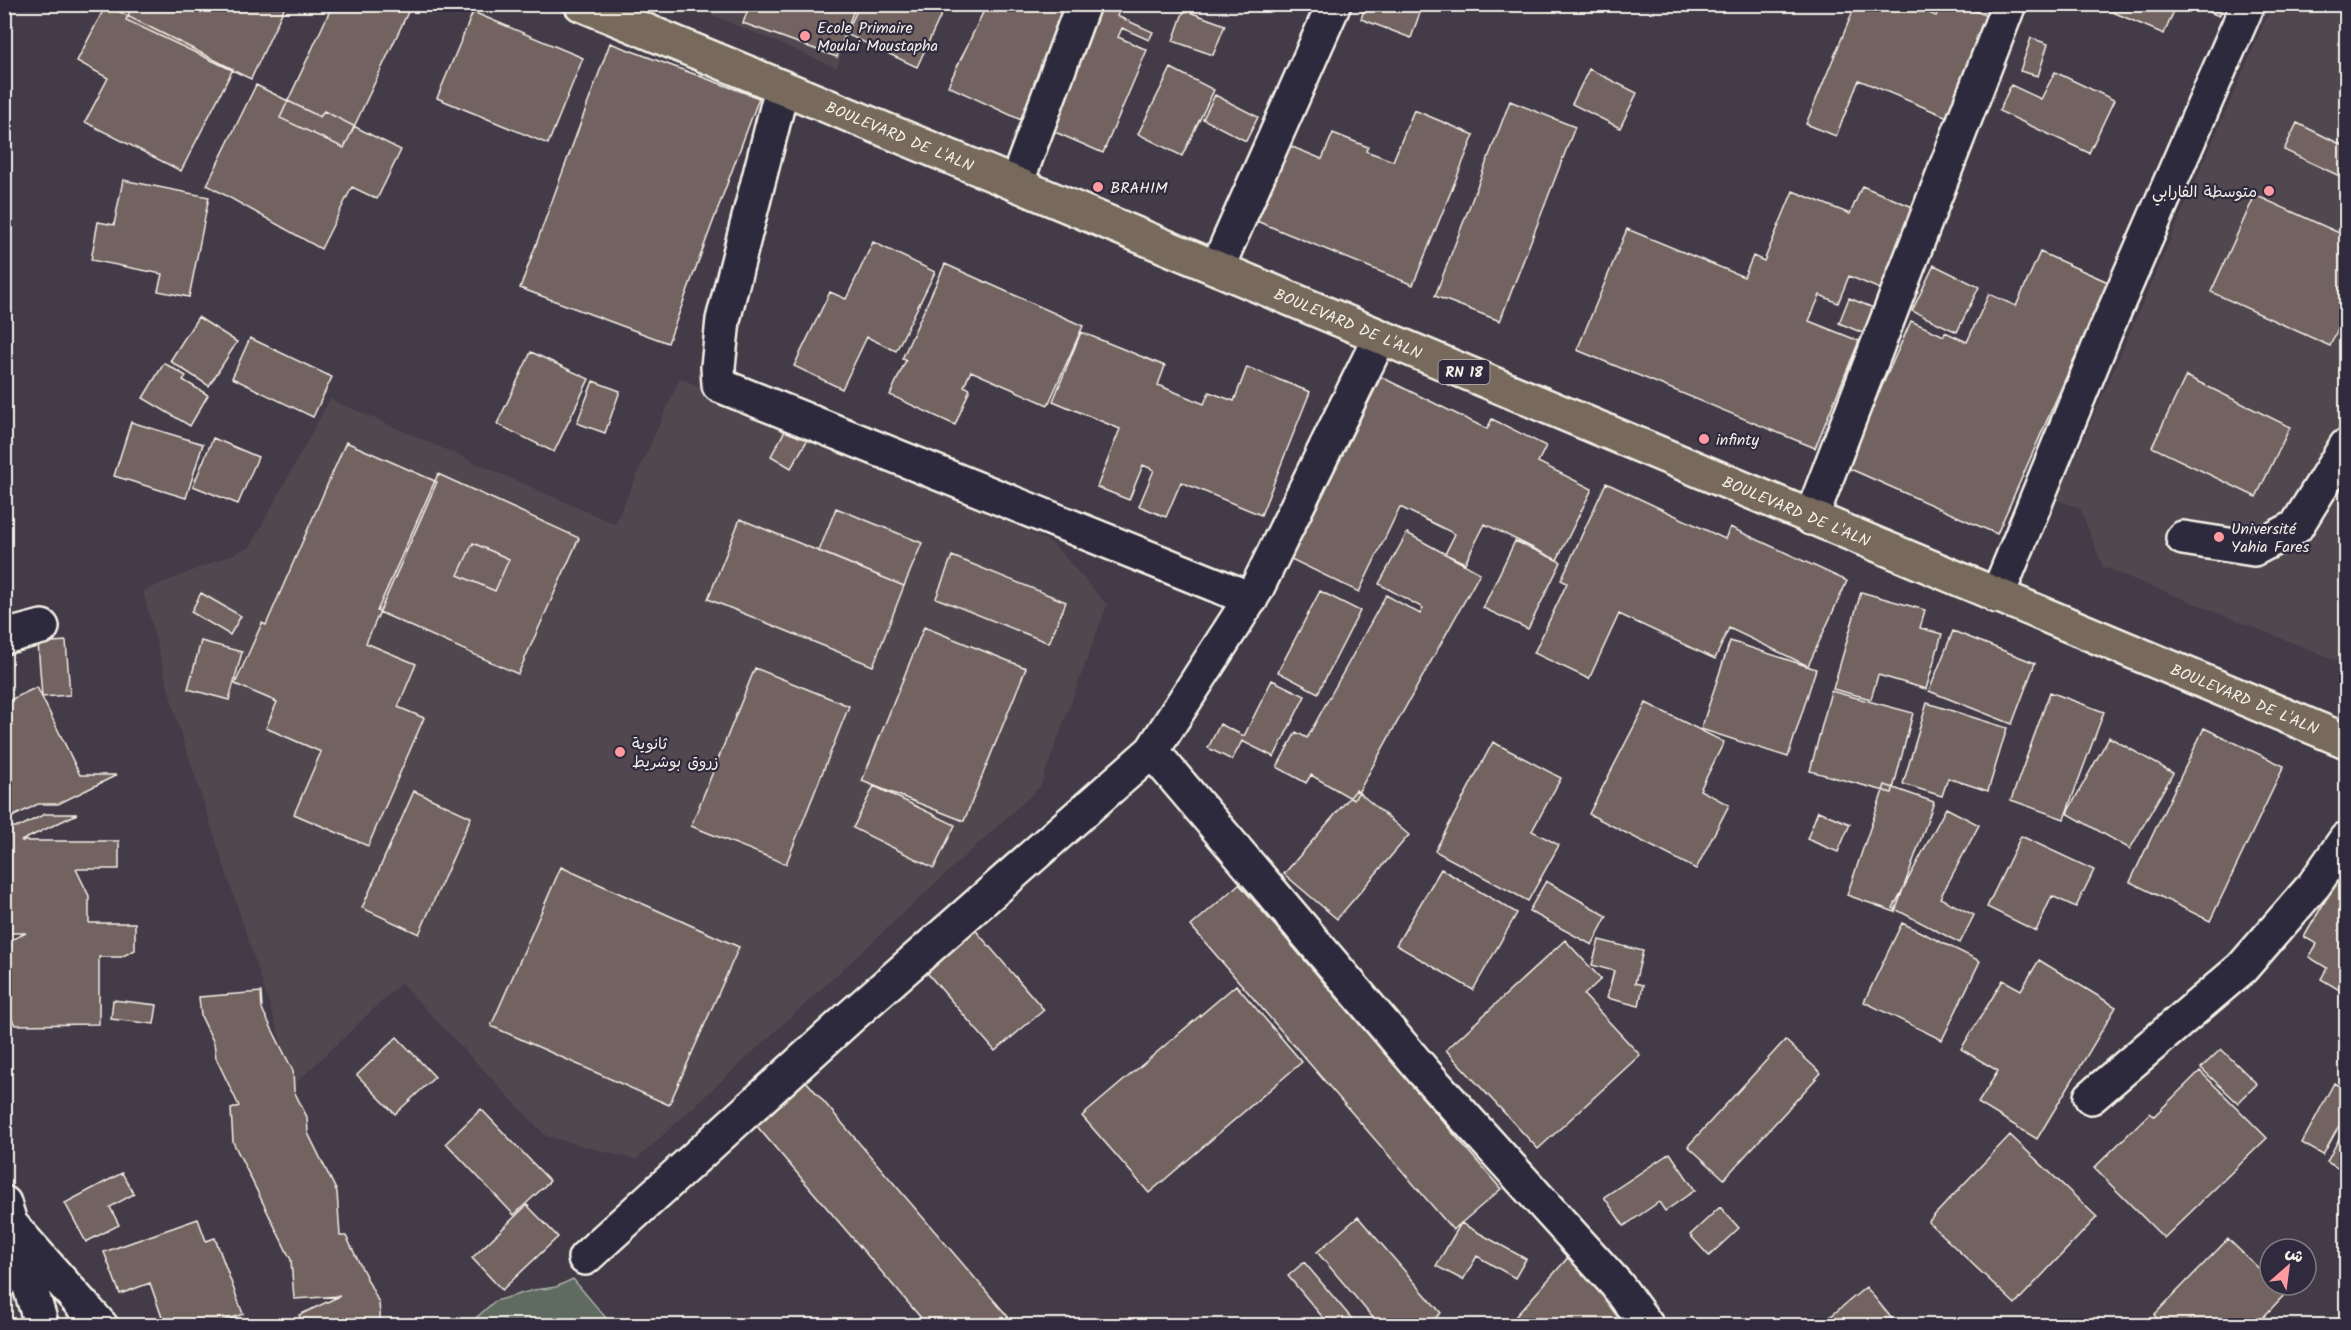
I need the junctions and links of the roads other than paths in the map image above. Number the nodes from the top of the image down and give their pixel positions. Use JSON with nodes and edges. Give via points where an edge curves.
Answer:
{"nodes":[{"id":1,"x":581,"y":4,"type":"edge"},
{"id":2,"x":1083,"y":4,"type":"edge"},
{"id":3,"x":1334,"y":4,"type":"edge"},
{"id":4,"x":2008,"y":4,"type":"edge"},
{"id":5,"x":2248,"y":4,"type":"edge"},
{"id":6,"x":782,"y":88,"type":"junction"},
{"id":7,"x":1016,"y":184,"type":"junction"},
{"id":8,"x":1217,"y":268,"type":"junction"},
{"id":9,"x":1380,"y":337,"type":"junction"},
{"id":10,"x":2346,"y":446,"type":"edge"},
{"id":11,"x":1810,"y":518,"type":"junction"},
{"id":12,"x":2183,"y":538,"type":"dead end"},
{"id":13,"x":1997,"y":596,"type":"junction"},
{"id":14,"x":1251,"y":599,"type":"junction"},
{"id":15,"x":42,"y":627,"type":"dead end"},
{"id":16,"x":4,"y":637,"type":"edge"},
{"id":17,"x":2346,"y":741,"type":"edge"},
{"id":18,"x":1152,"y":751,"type":"junction"},
{"id":19,"x":2346,"y":839,"type":"edge"},
{"id":20,"x":2091,"y":1097,"type":"dead end"},
{"id":21,"x":9,"y":1215,"type":"edge"},
{"id":22,"x":585,"y":1258,"type":"dead end"},
{"id":23,"x":42,"y":1326,"type":"edge"},
{"id":24,"x":101,"y":1326,"type":"edge"},
{"id":25,"x":1647,"y":1326,"type":"edge"}],
"edges":[{"from":1,"to":6,"type":"main road","name":"BOULEVARD DE L'ALN","number":"RN 18"},
{"from":2,"to":7,"type":"street"},
{"from":3,"to":8,"type":"street"},
{"from":4,"to":11,"type":"street"},
{"from":5,"to":13,"type":"street","via":[[2106,330]]},
{"from":6,"to":7,"type":"main road","name":"BOULEVARD DE L'ALN","number":"RN 18"},
{"from":6,"to":14,"type":"street","via":[[723,320],[719,385]]},
{"from":7,"to":8,"type":"main road","name":"BOULEVARD DE L'ALN","number":"RN 18"},
{"from":8,"to":9,"type":"main road","name":"BOULEVARD DE L'ALN","number":"RN 18"},
{"from":9,"to":11,"type":"main road","name":"BOULEVARD DE L'ALN","number":"RN 18"},
{"from":9,"to":14,"type":"street"},
{"from":10,"to":12,"type":"street","via":[[2296,527],[2254,549]]},
{"from":11,"to":13,"type":"main road","name":"BOULEVARD DE L'ALN","number":"RN 18"},
{"from":13,"to":17,"type":"main road","name":"BOULEVARD DE L'ALN","number":"RN 18"},
{"from":14,"to":18,"type":"street"},
{"from":15,"to":16,"type":"street"},
{"from":18,"to":22,"type":"street"},
{"from":18,"to":25,"type":"street","via":[[1425,1072],[1617,1284]]},
{"from":19,"to":20,"type":"street","via":[[2314,885],[2242,968]]},
{"from":21,"to":23,"type":"street"},
{"from":21,"to":24,"type":"street"}]}
